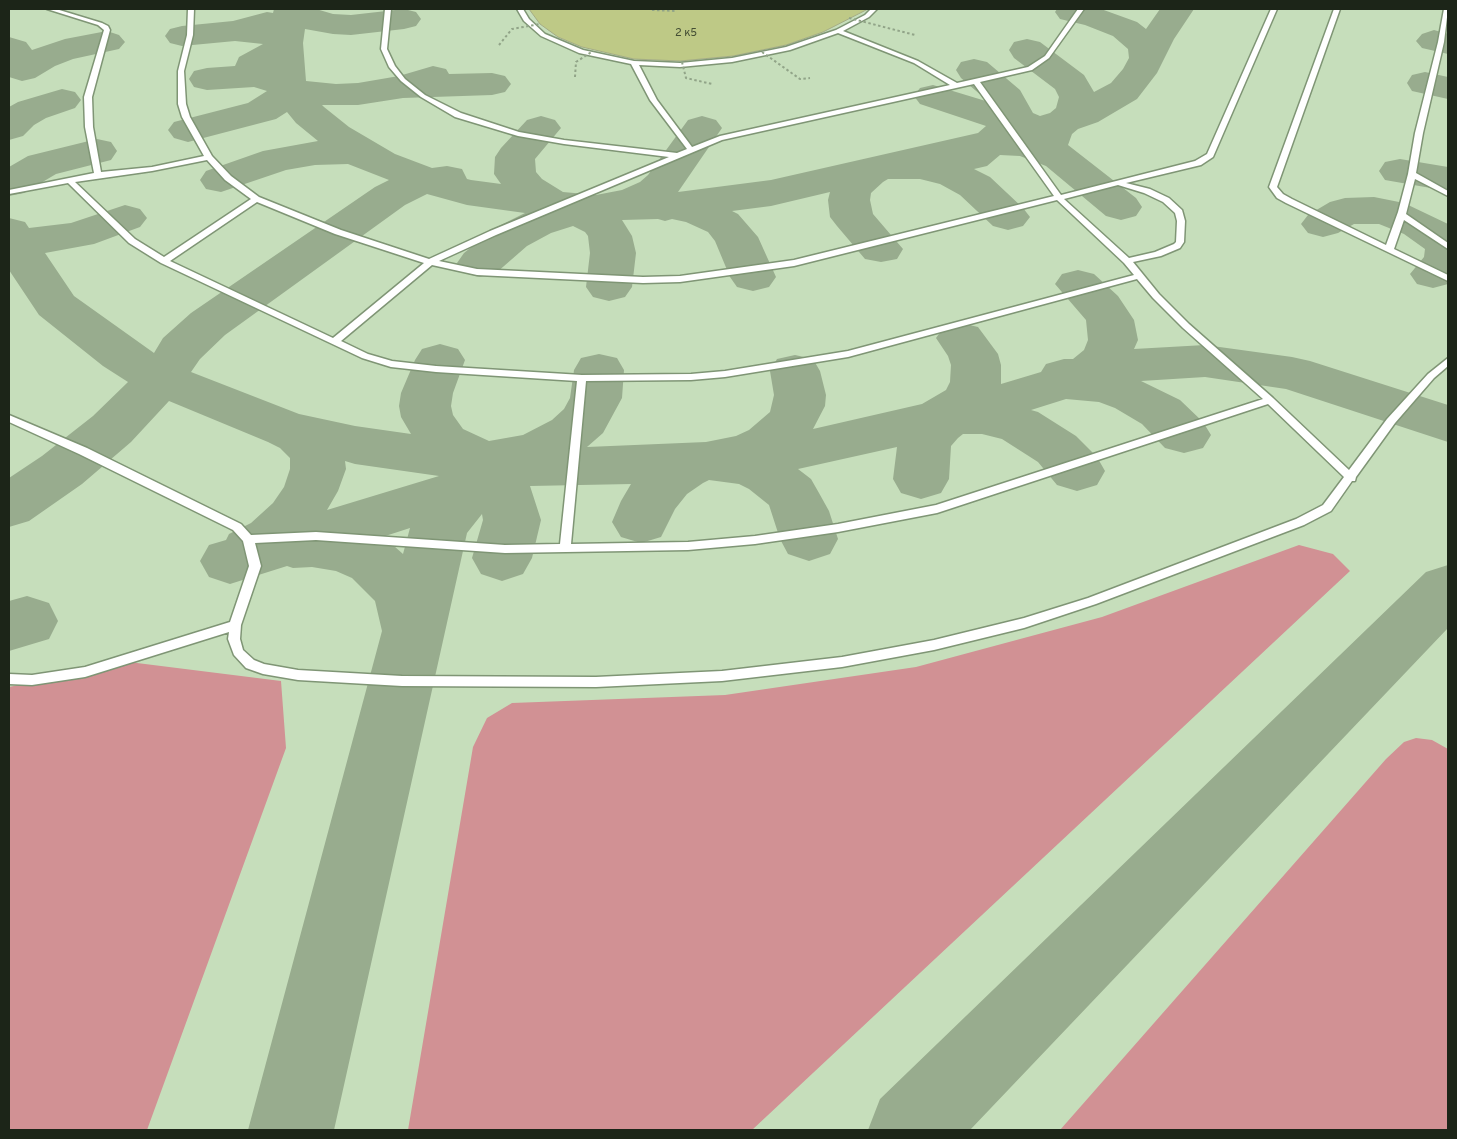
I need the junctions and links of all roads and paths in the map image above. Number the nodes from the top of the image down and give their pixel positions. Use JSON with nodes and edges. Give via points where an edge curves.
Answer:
{"nodes":[{"id":1,"x":50,"y":9,"type":"edge"},
{"id":2,"x":191,"y":9,"type":"edge"},
{"id":3,"x":388,"y":9,"type":"edge"},
{"id":4,"x":520,"y":9,"type":"edge"},
{"id":5,"x":874,"y":9,"type":"edge"},
{"id":6,"x":1081,"y":9,"type":"edge"},
{"id":7,"x":1274,"y":9,"type":"edge"},
{"id":8,"x":1336,"y":9,"type":"edge"},
{"id":9,"x":1447,"y":9,"type":"edge"},
{"id":10,"x":652,"y":10,"type":"dead end"},
{"id":11,"x":677,"y":12,"type":"dead end"},
{"id":12,"x":849,"y":18,"type":"dead end"},
{"id":13,"x":540,"y":24,"type":"dead end"},
{"id":14,"x":838,"y":31,"type":"junction"},
{"id":15,"x":915,"y":35,"type":"dead end"},
{"id":16,"x":499,"y":45,"type":"dead end"},
{"id":17,"x":593,"y":51,"type":"dead end"},
{"id":18,"x":762,"y":52,"type":"dead end"},
{"id":19,"x":682,"y":62,"type":"dead end"},
{"id":20,"x":634,"y":63,"type":"junction"},
{"id":21,"x":575,"y":77,"type":"dead end"},
{"id":22,"x":810,"y":78,"type":"dead end"},
{"id":23,"x":976,"y":82,"type":"junction"},
{"id":24,"x":712,"y":84,"type":"dead end"},
{"id":25,"x":957,"y":86,"type":"junction"},
{"id":26,"x":691,"y":150,"type":"junction"},
{"id":27,"x":676,"y":156,"type":"junction"},
{"id":28,"x":209,"y":157,"type":"junction"},
{"id":29,"x":1412,"y":174,"type":"junction"},
{"id":30,"x":98,"y":175,"type":"junction"},
{"id":31,"x":69,"y":180,"type":"junction"},
{"id":32,"x":1118,"y":183,"type":"junction"},
{"id":33,"x":9,"y":192,"type":"edge"},
{"id":34,"x":1448,"y":194,"type":"edge"},
{"id":35,"x":256,"y":198,"type":"junction"},
{"id":36,"x":1059,"y":198,"type":"junction"},
{"id":37,"x":1402,"y":214,"type":"junction"},
{"id":38,"x":1448,"y":247,"type":"edge"},
{"id":39,"x":1389,"y":250,"type":"junction"},
{"id":40,"x":164,"y":261,"type":"junction"},
{"id":41,"x":1127,"y":261,"type":"junction"},
{"id":42,"x":430,"y":262,"type":"junction"},
{"id":43,"x":1138,"y":276,"type":"junction"},
{"id":44,"x":1448,"y":278,"type":"edge"},
{"id":45,"x":335,"y":341,"type":"junction"},
{"id":46,"x":1448,"y":361,"type":"edge"},
{"id":47,"x":582,"y":378,"type":"junction"},
{"id":48,"x":1270,"y":400,"type":"junction"},
{"id":49,"x":9,"y":418,"type":"edge"},
{"id":50,"x":1351,"y":478,"type":"junction"},
{"id":51,"x":248,"y":538,"type":"junction"},
{"id":52,"x":565,"y":548,"type":"junction"},
{"id":53,"x":235,"y":625,"type":"junction"},
{"id":54,"x":9,"y":679,"type":"edge"}],
"edges":[{"from":1,"to":30,"type":"lane","via":[[106,26],[88,96],[89,127]]},
{"from":2,"to":28,"type":"lane","via":[[190,35],[181,71],[182,104]]},
{"from":3,"to":27,"type":"lane","via":[[384,49],[392,67],[423,96],[458,115],[518,134]]},
{"from":4,"to":20,"type":"lane","via":[[526,20],[543,35],[561,44],[581,52]]},
{"from":5,"to":14,"type":"lane"},
{"from":6,"to":23,"type":"lane","via":[[1043,62],[1025,71]]},
{"from":7,"to":32,"type":"lane","via":[[1210,156],[1198,163]]},
{"from":8,"to":39,"type":"lane","via":[[1273,187],[1289,201]]},
{"from":9,"to":29,"type":"lane"},
{"from":10,"to":11,"type":"path"},
{"from":12,"to":15,"type":"path","bridge":true},
{"from":13,"to":16,"type":"path","bridge":true,"via":[[512,29]]},
{"from":14,"to":20,"type":"lane","via":[[788,50],[741,59],[680,65]]},
{"from":14,"to":25,"type":"lane","via":[[916,62]]},
{"from":17,"to":21,"type":"path","bridge":true,"via":[[576,62]]},
{"from":18,"to":22,"type":"path","bridge":true,"via":[[800,79]]},
{"from":19,"to":24,"type":"path","bridge":true,"via":[[686,78]]},
{"from":20,"to":26,"type":"lane","via":[[654,100]]},
{"from":23,"to":25,"type":"lane"},
{"from":23,"to":36,"type":"lane"},
{"from":25,"to":26,"type":"lane","via":[[720,138]]},
{"from":26,"to":27,"type":"lane"},
{"from":27,"to":42,"type":"lane"},
{"from":28,"to":30,"type":"lane","via":[[152,169]]},
{"from":28,"to":35,"type":"lane","via":[[228,178]]},
{"from":29,"to":34,"type":"lane"},
{"from":29,"to":37,"type":"lane"},
{"from":30,"to":31,"type":"lane"},
{"from":31,"to":33,"type":"lane"},
{"from":31,"to":40,"type":"lane","via":[[132,242]]},
{"from":32,"to":36,"type":"lane"},
{"from":32,"to":41,"type":"lane","via":[[1159,196],[1173,205],[1181,221],[1177,246]]},
{"from":35,"to":40,"type":"lane"},
{"from":35,"to":42,"type":"lane","via":[[338,232]]},
{"from":36,"to":41,"type":"lane"},
{"from":36,"to":42,"type":"lane","via":[[794,263],[680,279],[477,272]]},
{"from":37,"to":38,"type":"lane"},
{"from":37,"to":39,"type":"lane"},
{"from":39,"to":44,"type":"lane"},
{"from":40,"to":45,"type":"lane"},
{"from":41,"to":43,"type":"lane"},
{"from":42,"to":45,"type":"lane"},
{"from":43,"to":47,"type":"lane","via":[[848,354],[726,374]]},
{"from":43,"to":48,"type":"lane","via":[[1186,326]]},
{"from":45,"to":47,"type":"lane","via":[[391,364]]},
{"from":46,"to":50,"type":"lane","via":[[1391,422]]},
{"from":47,"to":52,"type":"lane"},
{"from":48,"to":50,"type":"lane"},
{"from":48,"to":52,"type":"lane","via":[[974,497],[901,517],[754,540],[688,546]]},
{"from":49,"to":51,"type":"lane","via":[[237,527]]},
{"from":50,"to":53,"type":"lane","via":[[1327,508],[1300,522],[1092,601],[1015,626],[842,662],[722,676],[596,682],[402,681],[263,669],[250,664],[238,652],[234,639]]},
{"from":51,"to":52,"type":"lane","via":[[316,536],[435,546]]},
{"from":51,"to":53,"type":"lane","via":[[255,566]]},
{"from":53,"to":54,"type":"lane","via":[[85,672],[32,680]]}]}
